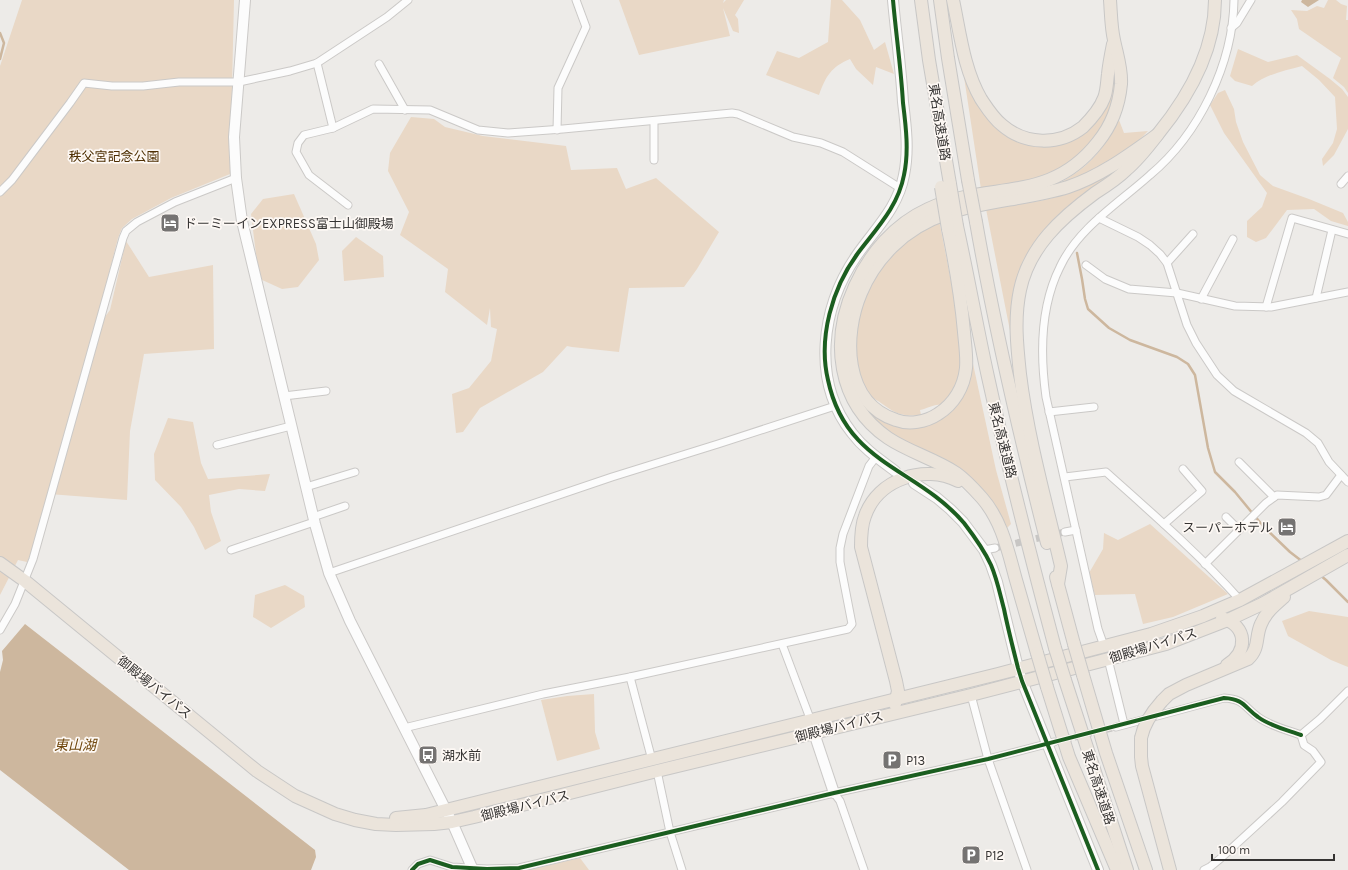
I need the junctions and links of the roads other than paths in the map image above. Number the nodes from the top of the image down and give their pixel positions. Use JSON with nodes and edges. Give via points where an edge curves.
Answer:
{"nodes":[{"id":1,"x":245,"y":0,"type":"edge"},
{"id":2,"x":408,"y":0,"type":"edge"},
{"id":3,"x":576,"y":0,"type":"edge"},
{"id":4,"x":893,"y":0,"type":"edge"},
{"id":5,"x":921,"y":0,"type":"edge"},
{"id":6,"x":940,"y":0,"type":"edge"},
{"id":7,"x":953,"y":0,"type":"edge"},
{"id":8,"x":1110,"y":0,"type":"edge"},
{"id":9,"x":1215,"y":0,"type":"edge"},
{"id":10,"x":1234,"y":0,"type":"edge"},
{"id":11,"x":1251,"y":0,"type":"edge"},
{"id":12,"x":1231,"y":28,"type":"junction"},
{"id":13,"x":1113,"y":38,"type":"junction"},
{"id":14,"x":317,"y":63,"type":"junction"},
{"id":15,"x":379,"y":64,"type":"dead end"},
{"id":16,"x":239,"y":82,"type":"junction"},
{"id":17,"x":405,"y":110,"type":"junction"},
{"id":18,"x":654,"y":120,"type":"junction"},
{"id":19,"x":333,"y":128,"type":"junction"},
{"id":20,"x":557,"y":130,"type":"junction"},
{"id":21,"x":1157,"y":136,"type":"junction"},
{"id":22,"x":654,"y":160,"type":"dead end"},
{"id":23,"x":1348,"y":176,"type":"edge"},
{"id":24,"x":236,"y":178,"type":"junction"},
{"id":25,"x":1341,"y":184,"type":"dead end"},
{"id":26,"x":900,"y":188,"type":"junction"},
{"id":27,"x":0,"y":192,"type":"edge"},
{"id":28,"x":348,"y":205,"type":"dead end"},
{"id":29,"x":1099,"y":218,"type":"junction"},
{"id":30,"x":953,"y":227,"type":"junction"},
{"id":31,"x":1332,"y":230,"type":"junction"},
{"id":32,"x":1193,"y":234,"type":"dead end"},
{"id":33,"x":1348,"y":234,"type":"edge"},
{"id":34,"x":1233,"y":238,"type":"dead end"},
{"id":35,"x":1167,"y":263,"type":"junction"},
{"id":36,"x":1086,"y":265,"type":"dead end"},
{"id":37,"x":1348,"y":292,"type":"edge"},
{"id":38,"x":1177,"y":293,"type":"junction"},
{"id":39,"x":1316,"y":298,"type":"junction"},
{"id":40,"x":1201,"y":299,"type":"junction"},
{"id":41,"x":1266,"y":306,"type":"junction"},
{"id":42,"x":326,"y":391,"type":"dead end"},
{"id":43,"x":284,"y":396,"type":"junction"},
{"id":44,"x":835,"y":406,"type":"junction"},
{"id":45,"x":1094,"y":407,"type":"dead end"},
{"id":46,"x":1049,"y":412,"type":"junction"},
{"id":47,"x":291,"y":426,"type":"junction"},
{"id":48,"x":217,"y":445,"type":"dead end"},
{"id":49,"x":876,"y":457,"type":"junction"},
{"id":50,"x":1239,"y":462,"type":"dead end"},
{"id":51,"x":1183,"y":469,"type":"dead end"},
{"id":52,"x":895,"y":471,"type":"dead end"},
{"id":53,"x":355,"y":472,"type":"dead end"},
{"id":54,"x":1341,"y":475,"type":"junction"},
{"id":55,"x":1065,"y":477,"type":"junction"},
{"id":56,"x":1348,"y":482,"type":"edge"},
{"id":57,"x":914,"y":483,"type":"dead end"},
{"id":58,"x":306,"y":487,"type":"junction"},
{"id":59,"x":975,"y":491,"type":"junction"},
{"id":60,"x":1274,"y":497,"type":"junction"},
{"id":61,"x":345,"y":506,"type":"dead end"},
{"id":62,"x":1226,"y":517,"type":"dead end"},
{"id":63,"x":313,"y":519,"type":"junction"},
{"id":64,"x":1164,"y":524,"type":"junction"},
{"id":65,"x":1076,"y":530,"type":"junction"},
{"id":66,"x":1239,"y":530,"type":"junction"},
{"id":67,"x":1065,"y":532,"type":"tunnel mouth"},
{"id":68,"x":1348,"y":541,"type":"edge"},
{"id":69,"x":996,"y":548,"type":"tunnel mouth"},
{"id":70,"x":231,"y":550,"type":"dead end"},
{"id":71,"x":984,"y":550,"type":"junction"},
{"id":72,"x":1348,"y":555,"type":"edge"},
{"id":73,"x":0,"y":563,"type":"edge"},
{"id":74,"x":1205,"y":564,"type":"junction"},
{"id":75,"x":329,"y":573,"type":"junction"},
{"id":76,"x":1308,"y":578,"type":"junction"},
{"id":77,"x":26,"y":581,"type":"junction"},
{"id":78,"x":1058,"y":584,"type":"junction"},
{"id":79,"x":1240,"y":600,"type":"junction"},
{"id":80,"x":1228,"y":620,"type":"junction"},
{"id":81,"x":0,"y":630,"type":"edge"},
{"id":82,"x":1151,"y":634,"type":"junction"},
{"id":83,"x":782,"y":644,"type":"junction"},
{"id":84,"x":1104,"y":646,"type":"junction"},
{"id":85,"x":1108,"y":659,"type":"junction"},
{"id":86,"x":1018,"y":668,"type":"junction"},
{"id":87,"x":1210,"y":675,"type":"junction"},
{"id":88,"x":630,"y":677,"type":"junction"},
{"id":89,"x":896,"y":681,"type":"junction"},
{"id":90,"x":1022,"y":681,"type":"junction"},
{"id":91,"x":1348,"y":691,"type":"edge"},
{"id":92,"x":917,"y":694,"type":"junction"},
{"id":93,"x":971,"y":695,"type":"junction"},
{"id":94,"x":897,"y":698,"type":"junction"},
{"id":95,"x":890,"y":714,"type":"junction"},
{"id":96,"x":811,"y":721,"type":"junction"},
{"id":97,"x":1124,"y":724,"type":"junction"},
{"id":98,"x":1116,"y":727,"type":"tunnel mouth"},
{"id":99,"x":404,"y":728,"type":"junction"},
{"id":100,"x":814,"y":733,"type":"junction"},
{"id":101,"x":1301,"y":735,"type":"junction"},
{"id":102,"x":1050,"y":743,"type":"junction"},
{"id":103,"x":988,"y":759,"type":"junction"},
{"id":104,"x":652,"y":760,"type":"junction"},
{"id":105,"x":657,"y":771,"type":"junction"},
{"id":106,"x":834,"y":793,"type":"junction"},
{"id":107,"x":314,"y":806,"type":"junction"},
{"id":108,"x":446,"y":810,"type":"junction"},
{"id":109,"x":452,"y":822,"type":"junction"},
{"id":110,"x":670,"y":832,"type":"junction"},
{"id":111,"x":473,"y":869,"type":"edge"},
{"id":112,"x":412,"y":870,"type":"edge"},
{"id":113,"x":682,"y":870,"type":"edge"},
{"id":114,"x":864,"y":870,"type":"edge"},
{"id":115,"x":1027,"y":870,"type":"edge"},
{"id":116,"x":1098,"y":870,"type":"edge"},
{"id":117,"x":1117,"y":870,"type":"edge"},
{"id":118,"x":1127,"y":870,"type":"edge"},
{"id":119,"x":1146,"y":870,"type":"edge"},
{"id":120,"x":1170,"y":870,"type":"edge"},
{"id":121,"x":1204,"y":870,"type":"edge"}],
"edges":[{"from":1,"to":16,"type":"street"},
{"from":2,"to":14,"type":"street","via":[[387,17]]},
{"from":3,"to":20,"type":"street","via":[[586,27],[558,88]]},
{"from":4,"to":26,"type":"street","via":[[906,136],[904,175]]},
{"from":5,"to":30,"type":"highway","name":"東名高速道路","bridge":true,"via":[[941,136],[945,186]]},
{"from":6,"to":78,"type":"highway","name":"東名高速道路","bridge":true,"via":[[968,180],[999,341],[1017,426]]},
{"from":7,"to":13,"type":"highway","via":[[969,70],[981,98],[994,118],[1027,139],[1044,141],[1061,138],[1076,132],[1092,118],[1104,98]]},
{"from":8,"to":13,"type":"highway"},
{"from":9,"to":21,"type":"highway","via":[[1208,46],[1201,63],[1182,102]]},
{"from":10,"to":12,"type":"street"},
{"from":11,"to":12,"type":"street"},
{"from":12,"to":29,"type":"street","via":[[1222,66],[1193,125],[1152,174]]},
{"from":13,"to":59,"type":"highway","via":[[1120,66],[1121,84],[1115,112],[1106,131],[1085,158],[1044,183],[963,198],[938,205],[907,221],[876,250],[861,272],[848,304],[841,336],[842,363],[848,389],[861,412],[890,439],[957,474]]},
{"from":14,"to":16,"type":"street"},
{"from":14,"to":19,"type":"street"},
{"from":15,"to":17,"type":"street"},
{"from":16,"to":24,"type":"street","via":[[234,137]]},
{"from":16,"to":27,"type":"street","via":[[179,82],[143,86],[84,83],[12,180]]},
{"from":17,"to":19,"type":"street","via":[[373,109]]},
{"from":17,"to":20,"type":"street","via":[[430,110],[478,130],[508,133]]},
{"from":18,"to":20,"type":"street"},
{"from":18,"to":22,"type":"street"},
{"from":18,"to":26,"type":"street","via":[[738,114],[793,137],[821,143],[837,150]]},
{"from":19,"to":28,"type":"street","via":[[304,135],[298,143],[296,152],[309,175]]},
{"from":21,"to":30,"type":"highway","via":[[1084,181],[1037,195],[963,208],[932,219],[904,237],[883,257],[869,278],[853,316],[851,357],[855,380],[866,398],[883,415],[899,421],[926,420],[943,411],[956,397],[964,379],[966,361]]},
{"from":21,"to":78,"type":"highway","via":[[1144,154],[1127,170],[1075,208],[1053,228],[1036,249],[1020,290],[1016,323],[1022,390],[1061,566]]},
{"from":23,"to":25,"type":"street"},
{"from":24,"to":43,"type":"street","via":[[242,221]]},
{"from":24,"to":77,"type":"street","via":[[175,202],[137,222],[126,231]]},
{"from":26,"to":44,"type":"street","via":[[892,208],[856,255],[831,308],[825,343],[827,377]]},
{"from":29,"to":35,"type":"street","via":[[1138,237],[1150,245]]},
{"from":29,"to":46,"type":"street","via":[[1069,250],[1053,282],[1048,301],[1042,347]]},
{"from":30,"to":118,"type":"highway","name":"東名高速道路","bridge":true,"via":[[999,428],[1055,648]]},
{"from":31,"to":33,"type":"street"},
{"from":31,"to":39,"type":"street"},
{"from":31,"to":41,"type":"street","via":[[1292,218]]},
{"from":32,"to":35,"type":"street"},
{"from":34,"to":40,"type":"street"},
{"from":35,"to":38,"type":"street"},
{"from":36,"to":38,"type":"street","via":[[1105,279],[1129,289]]},
{"from":37,"to":39,"type":"street"},
{"from":38,"to":40,"type":"street"},
{"from":38,"to":54,"type":"street","via":[[1196,343],[1217,375],[1234,390],[1306,433],[1318,443],[1329,462]]},
{"from":39,"to":41,"type":"street"},
{"from":40,"to":41,"type":"street","via":[[1235,306]]},
{"from":42,"to":43,"type":"street"},
{"from":43,"to":47,"type":"street"},
{"from":44,"to":49,"type":"street","via":[[852,433]]},
{"from":44,"to":75,"type":"street","via":[[612,477]]},
{"from":45,"to":46,"type":"street"},
{"from":46,"to":55,"type":"street"},
{"from":47,"to":48,"type":"street"},
{"from":47,"to":58,"type":"street"},
{"from":49,"to":52,"type":"street"},
{"from":49,"to":83,"type":"street","via":[[869,466],[840,548],[840,562],[852,624],[848,629]]},
{"from":50,"to":60,"type":"street"},
{"from":51,"to":64,"type":"street","via":[[1202,491]]},
{"from":53,"to":58,"type":"street"},
{"from":54,"to":56,"type":"street"},
{"from":54,"to":60,"type":"street","via":[[1326,495]]},
{"from":55,"to":64,"type":"street","via":[[1106,472]]},
{"from":55,"to":65,"type":"street"},
{"from":57,"to":71,"type":"street","via":[[950,509]]},
{"from":58,"to":63,"type":"street"},
{"from":59,"to":89,"type":"highway","via":[[944,476],[915,475],[890,484],[872,502],[865,516],[861,547]]},
{"from":59,"to":117,"type":"highway","bridge":true,"via":[[990,509],[1003,534],[1069,757]]},
{"from":60,"to":66,"type":"street"},
{"from":61,"to":63,"type":"street"},
{"from":62,"to":66,"type":"street"},
{"from":63,"to":70,"type":"street"},
{"from":63,"to":75,"type":"street"},
{"from":64,"to":74,"type":"street"},
{"from":65,"to":67,"type":"street"},
{"from":65,"to":84,"type":"street"},
{"from":66,"to":74,"type":"street"},
{"from":68,"to":79,"type":"highway","name":"御殿場バイパス"},
{"from":69,"to":71,"type":"street"},
{"from":71,"to":86,"type":"street","via":[[997,582]]},
{"from":72,"to":76,"type":"highway","name":"御殿場バイパス"},
{"from":73,"to":77,"type":"highway","name":"御殿場バイパス"},
{"from":74,"to":79,"type":"street"},
{"from":75,"to":99,"type":"street","via":[[350,621]]},
{"from":76,"to":80,"type":"highway","name":"御殿場バイパス"},
{"from":76,"to":87,"type":"highway","via":[[1266,614],[1252,656],[1244,662]]},
{"from":77,"to":81,"type":"street"},
{"from":77,"to":107,"type":"highway","name":"御殿場バイパス","via":[[257,771]]},
{"from":78,"to":119,"type":"highway","name":"東名高速道路","bridge":true,"via":[[1106,753]]},
{"from":79,"to":82,"type":"highway","name":"御殿場バイパス"},
{"from":80,"to":82,"type":"highway","via":[[1215,618],[1184,628]]},
{"from":80,"to":85,"type":"highway","name":"御殿場バイパス","via":[[1166,644]]},
{"from":80,"to":87,"type":"highway","via":[[1242,635],[1241,650],[1233,661]]},
{"from":82,"to":84,"type":"highway","name":"御殿場バイパス"},
{"from":83,"to":88,"type":"street"},
{"from":83,"to":96,"type":"street"},
{"from":84,"to":86,"type":"highway","name":"御殿場バイパス"},
{"from":85,"to":90,"type":"highway","name":"御殿場バイパス"},
{"from":85,"to":97,"type":"street"},
{"from":86,"to":90,"type":"street"},
{"from":86,"to":92,"type":"highway","name":"御殿場バイパス"},
{"from":87,"to":120,"type":"highway","bridge":true,"via":[[1177,689],[1162,700],[1146,723],[1141,738],[1142,766]]},
{"from":88,"to":99,"type":"street","via":[[543,694]]},
{"from":88,"to":104,"type":"street"},
{"from":89,"to":92,"type":"highway","via":[[904,690]]},
{"from":89,"to":94,"type":"highway"},
{"from":90,"to":93,"type":"highway","name":"御殿場バイパス"},
{"from":90,"to":102,"type":"street"},
{"from":91,"to":101,"type":"street"},
{"from":92,"to":94,"type":"highway","name":"御殿場バイパス"},
{"from":93,"to":95,"type":"highway","name":"御殿場バイパス"},
{"from":93,"to":103,"type":"street"},
{"from":94,"to":95,"type":"highway"},
{"from":94,"to":96,"type":"highway","name":"御殿場バイパス"},
{"from":95,"to":100,"type":"highway","name":"御殿場バイパス"},
{"from":96,"to":104,"type":"highway","name":"御殿場バイパス"},
{"from":97,"to":98,"type":"street"},
{"from":97,"to":101,"type":"street","via":[[1224,698],[1234,698],[1258,718]]},
{"from":99,"to":108,"type":"street"},
{"from":100,"to":105,"type":"highway","name":"御殿場バイパス"},
{"from":100,"to":106,"type":"street"},
{"from":101,"to":121,"type":"street","via":[[1304,745],[1313,751],[1321,762],[1282,802],[1221,858]]},
{"from":102,"to":103,"type":"street"},
{"from":102,"to":116,"type":"street"},
{"from":103,"to":106,"type":"street"},
{"from":103,"to":115,"type":"street"},
{"from":104,"to":108,"type":"highway","name":"御殿場バイパス"},
{"from":105,"to":109,"type":"highway","name":"御殿場バイパス"},
{"from":105,"to":110,"type":"street"},
{"from":106,"to":110,"type":"street"},
{"from":106,"to":114,"type":"street","via":[[840,801]]},
{"from":107,"to":108,"type":"highway","name":"御殿場バイパス","via":[[350,815],[381,818],[426,815]]},
{"from":107,"to":109,"type":"highway","name":"御殿場バイパス","via":[[376,824],[416,825]]},
{"from":108,"to":109,"type":"street"},
{"from":109,"to":111,"type":"street"},
{"from":110,"to":111,"type":"street","via":[[519,868]]},
{"from":110,"to":113,"type":"street"},
{"from":111,"to":112,"type":"street","via":[[452,867],[430,860],[418,864]]}]}
